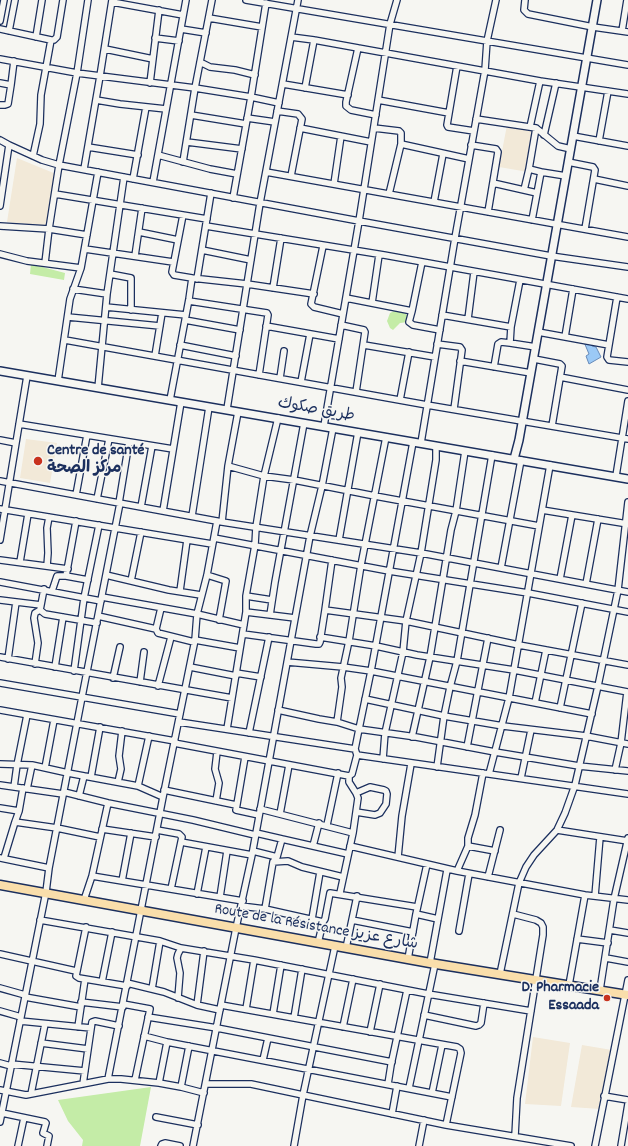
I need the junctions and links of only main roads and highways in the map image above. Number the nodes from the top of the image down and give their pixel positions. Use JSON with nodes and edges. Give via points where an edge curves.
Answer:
{"nodes":[{"id":1,"x":0,"y":885,"type":"edge"},
{"id":2,"x":627,"y":994,"type":"edge"}],
"edges":[{"from":1,"to":2,"type":"main road","name":"Route de la Résistance شارع عزيز","via":[[408,959]]}]}
